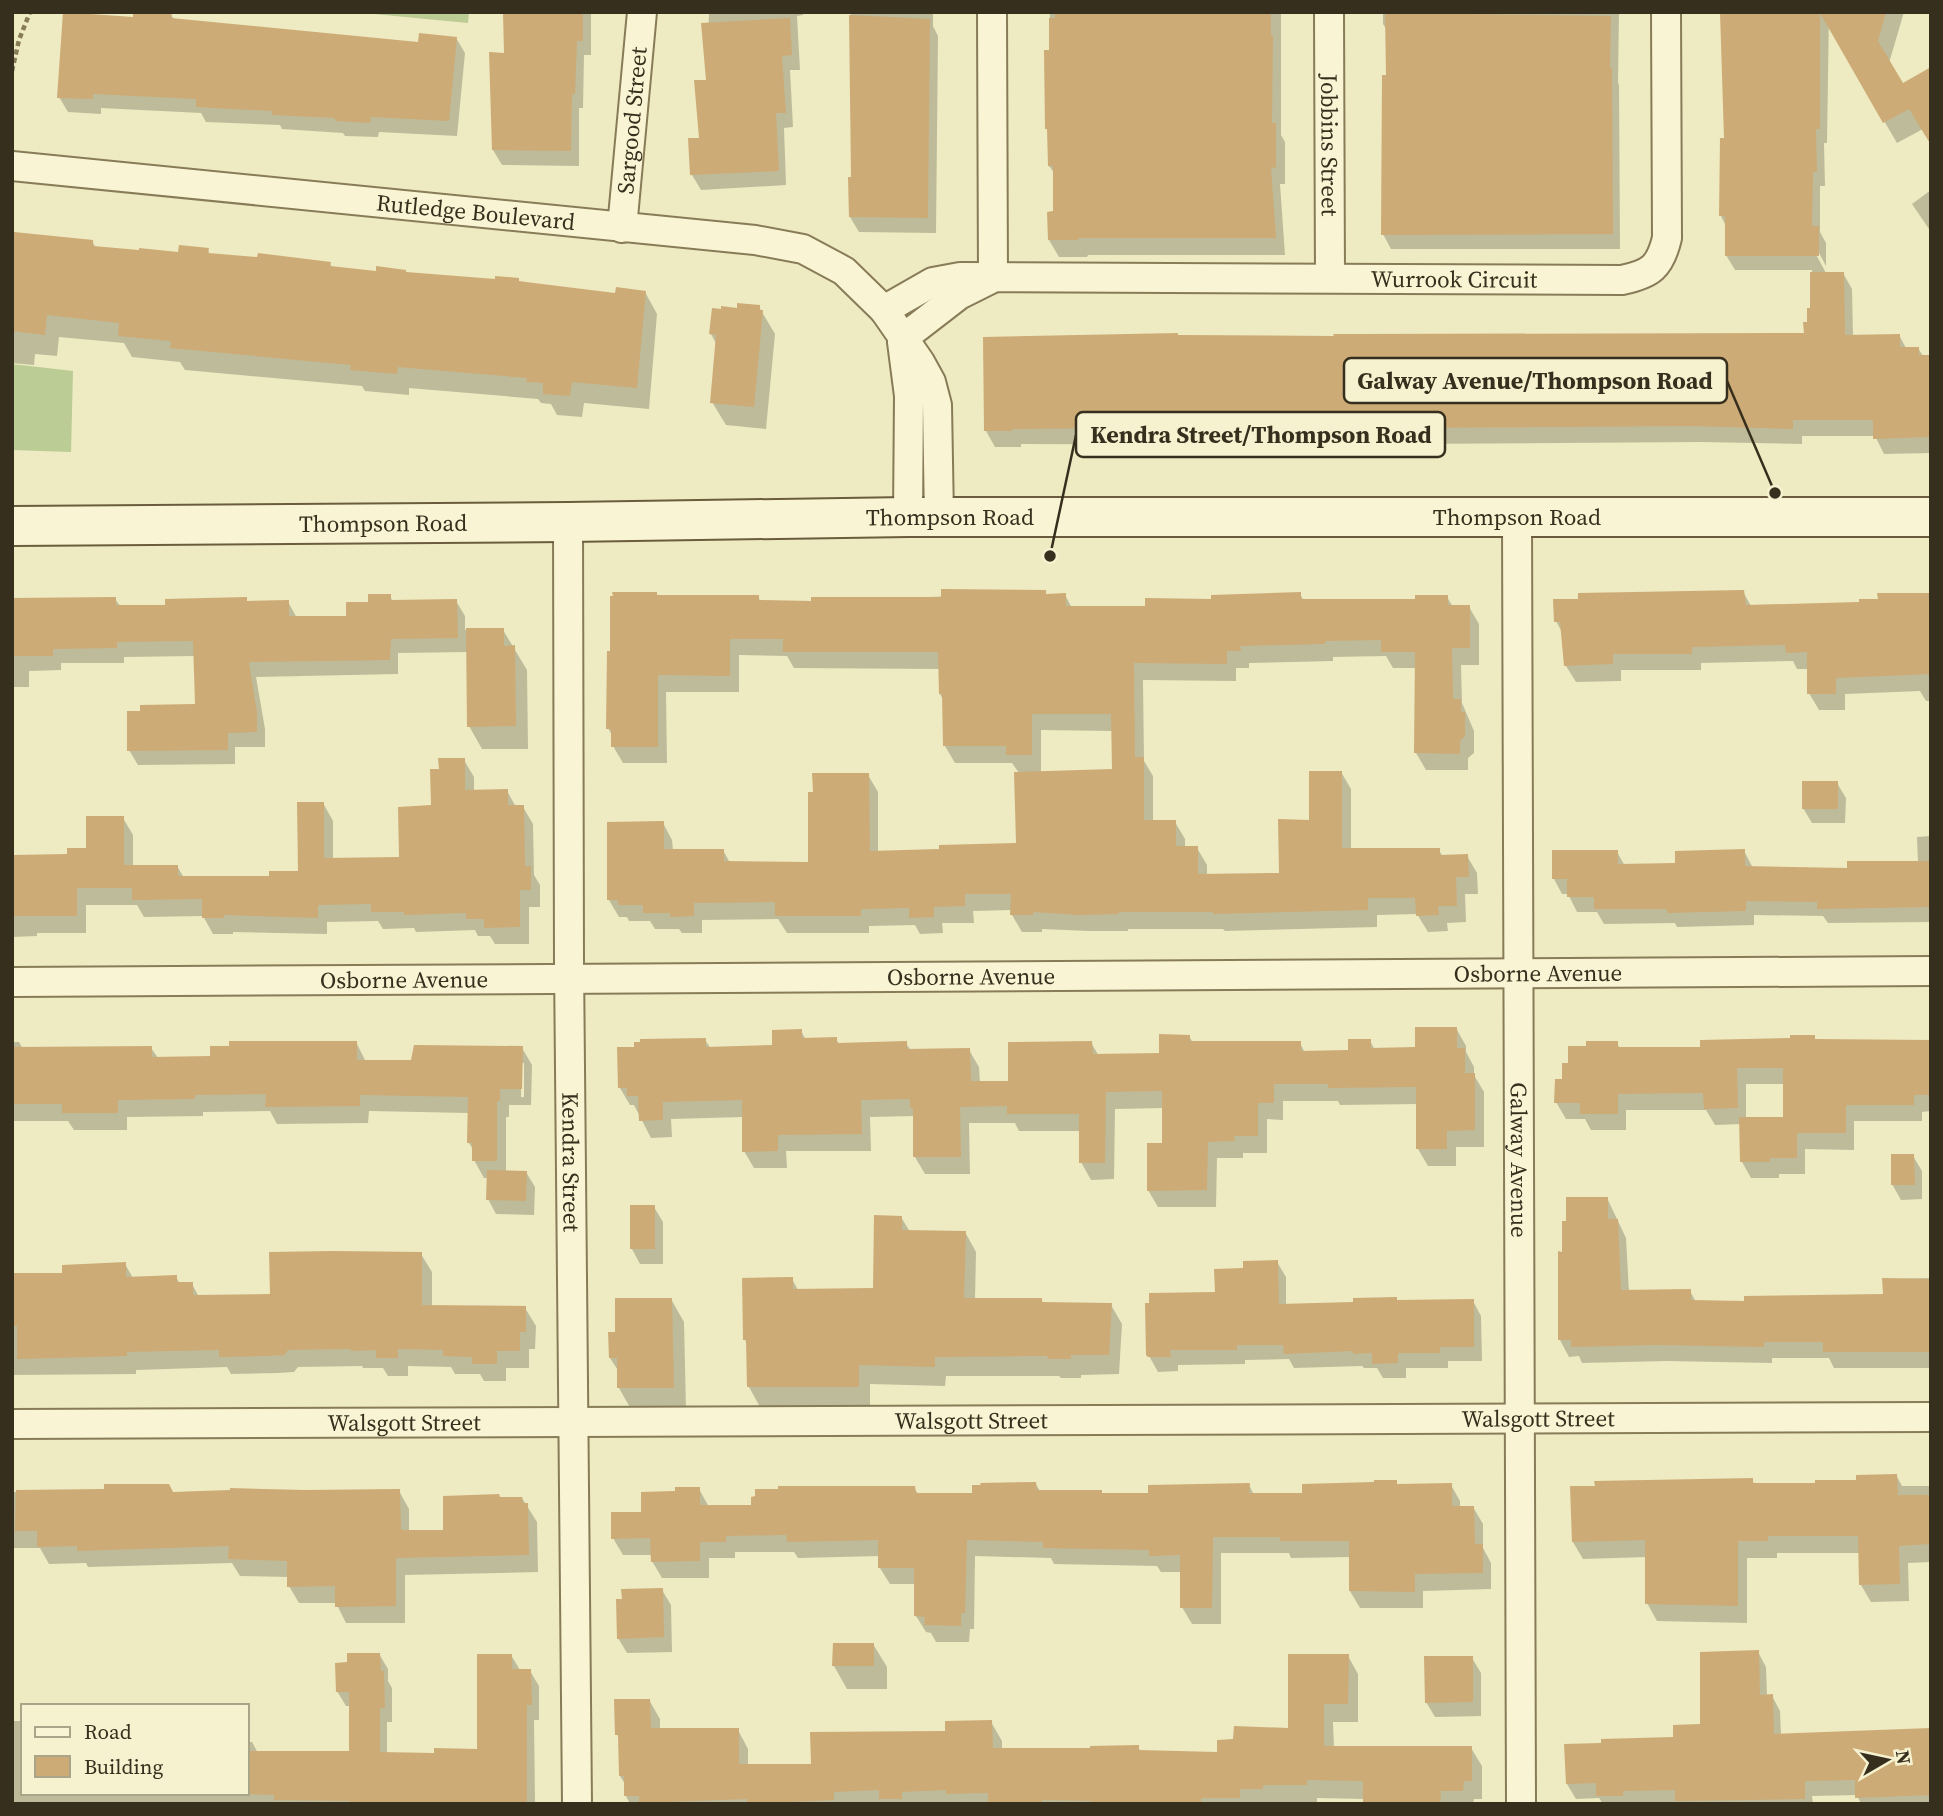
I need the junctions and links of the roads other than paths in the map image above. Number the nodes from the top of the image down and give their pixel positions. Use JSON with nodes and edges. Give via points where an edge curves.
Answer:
{"nodes":[{"id":1,"x":642,"y":12,"type":"edge"},
{"id":2,"x":992,"y":12,"type":"edge"},
{"id":3,"x":1329,"y":12,"type":"edge"},
{"id":4,"x":1666,"y":12,"type":"edge"},
{"id":5,"x":12,"y":166,"type":"edge"},
{"id":6,"x":622,"y":228,"type":"junction"},
{"id":7,"x":993,"y":278,"type":"junction"},
{"id":8,"x":1330,"y":278,"type":"junction"},
{"id":9,"x":884,"y":310,"type":"junction"},
{"id":10,"x":902,"y":339,"type":"junction"},
{"id":11,"x":923,"y":517,"type":"junction"},
{"id":12,"x":1931,"y":517,"type":"edge"},
{"id":13,"x":1517,"y":518,"type":"junction"},
{"id":14,"x":568,"y":522,"type":"junction"},
{"id":15,"x":12,"y":526,"type":"edge"},
{"id":16,"x":1931,"y":971,"type":"edge"},
{"id":17,"x":1518,"y":972,"type":"junction"},
{"id":18,"x":569,"y":980,"type":"junction"},
{"id":19,"x":12,"y":982,"type":"edge"},
{"id":20,"x":1931,"y":1417,"type":"edge"},
{"id":21,"x":1520,"y":1419,"type":"junction"},
{"id":22,"x":572,"y":1422,"type":"junction"},
{"id":23,"x":12,"y":1424,"type":"edge"},
{"id":24,"x":577,"y":1804,"type":"edge"},
{"id":25,"x":1521,"y":1804,"type":"edge"}],
"edges":[{"from":1,"to":6,"type":"street","name":"Sargood Street"},
{"from":2,"to":7,"type":"street"},
{"from":3,"to":8,"type":"street","name":"Jobbins Street"},
{"from":4,"to":8,"type":"street","name":"Wurrook Circuit","via":[[1667,238],[1654,269],[1622,280]]},
{"from":5,"to":6,"type":"street","name":"Rutledge Boulevard"},
{"from":6,"to":9,"type":"street","name":"Rutledge Boulevard","via":[[803,249],[844,271]]},
{"from":7,"to":8,"type":"street","name":"Wurrook Circuit"},
{"from":7,"to":9,"type":"street","name":"Wurrook Circuit","via":[[941,280]]},
{"from":7,"to":10,"type":"street","name":"Wurrook Circuit","via":[[960,295]]},
{"from":9,"to":10,"type":"street","name":"Rutledge Boulevard"},
{"from":10,"to":11,"type":"street","name":"Rutledge Boulevard"},
{"from":11,"to":13,"type":"main road","name":"Thompson Road"},
{"from":11,"to":14,"type":"main road","name":"Thompson Road"},
{"from":12,"to":13,"type":"main road","name":"Thompson Road"},
{"from":13,"to":17,"type":"street","name":"Galway Avenue"},
{"from":14,"to":15,"type":"main road","name":"Thompson Road"},
{"from":14,"to":18,"type":"street","name":"Kendra Street"},
{"from":16,"to":17,"type":"street","name":"Osborne Avenue"},
{"from":17,"to":18,"type":"street","name":"Osborne Avenue"},
{"from":17,"to":21,"type":"street","name":"Galway Avenue"},
{"from":18,"to":19,"type":"street","name":"Osborne Avenue"},
{"from":18,"to":22,"type":"street","name":"Kendra Street"},
{"from":20,"to":21,"type":"street","name":"Walsgott Street"},
{"from":21,"to":22,"type":"street","name":"Walsgott Street"},
{"from":21,"to":25,"type":"street","name":"Galway Avenue"},
{"from":22,"to":23,"type":"street","name":"Walsgott Street"},
{"from":22,"to":24,"type":"street","name":"Kendra Street"}]}
